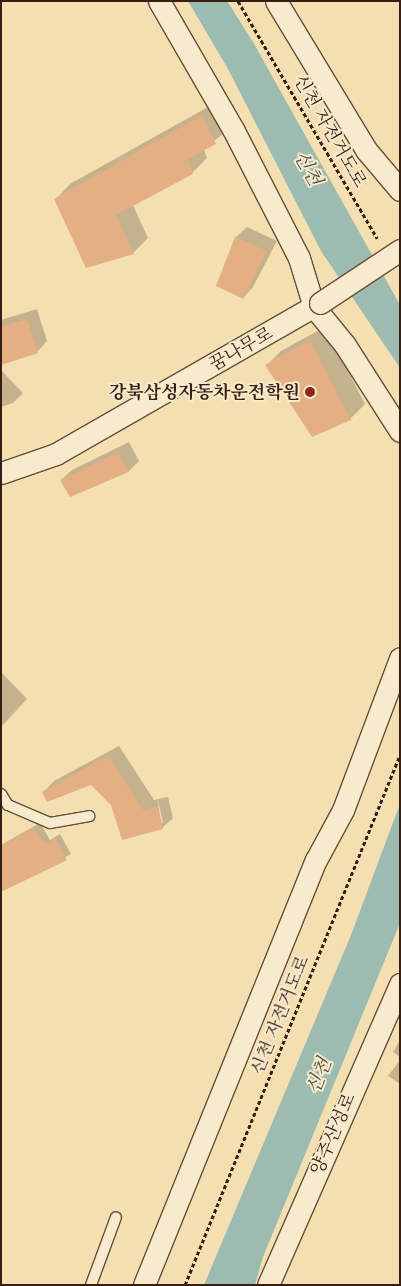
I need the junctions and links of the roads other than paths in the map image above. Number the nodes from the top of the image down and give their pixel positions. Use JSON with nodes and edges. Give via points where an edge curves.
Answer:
{"nodes":[{"id":1,"x":159,"y":1,"type":"edge"},
{"id":2,"x":276,"y":1,"type":"edge"},
{"id":3,"x":400,"y":190,"type":"edge"},
{"id":4,"x":390,"y":247,"type":"edge"},
{"id":5,"x":317,"y":305,"type":"junction"},
{"id":6,"x":400,"y":431,"type":"edge"},
{"id":7,"x":1,"y":473,"type":"edge"},
{"id":8,"x":400,"y":658,"type":"edge"},
{"id":9,"x":1,"y":794,"type":"edge"},
{"id":10,"x":89,"y":816,"type":"dead end"},
{"id":11,"x":400,"y":984,"type":"edge"},
{"id":12,"x":116,"y":1217,"type":"dead end"},
{"id":13,"x":91,"y":1285,"type":"edge"},
{"id":14,"x":144,"y":1285,"type":"edge"},
{"id":15,"x":268,"y":1285,"type":"edge"}],
"edges":[{"from":1,"to":5,"type":"street","via":[[233,129],[299,258]]},
{"from":2,"to":3,"type":"street","via":[[367,151]]},
{"from":4,"to":5,"type":"street","name":"꿈나무로","bridge":true},
{"from":5,"to":6,"type":"street"},
{"from":5,"to":7,"type":"street","name":"꿈나무로","via":[[56,454]]},
{"from":8,"to":14,"type":"street","via":[[344,810],[316,860]]},
{"from":9,"to":10,"type":"lane","via":[[8,805],[50,823]]},
{"from":11,"to":15,"type":"street","name":"양주산성로"},
{"from":12,"to":13,"type":"lane"}]}
